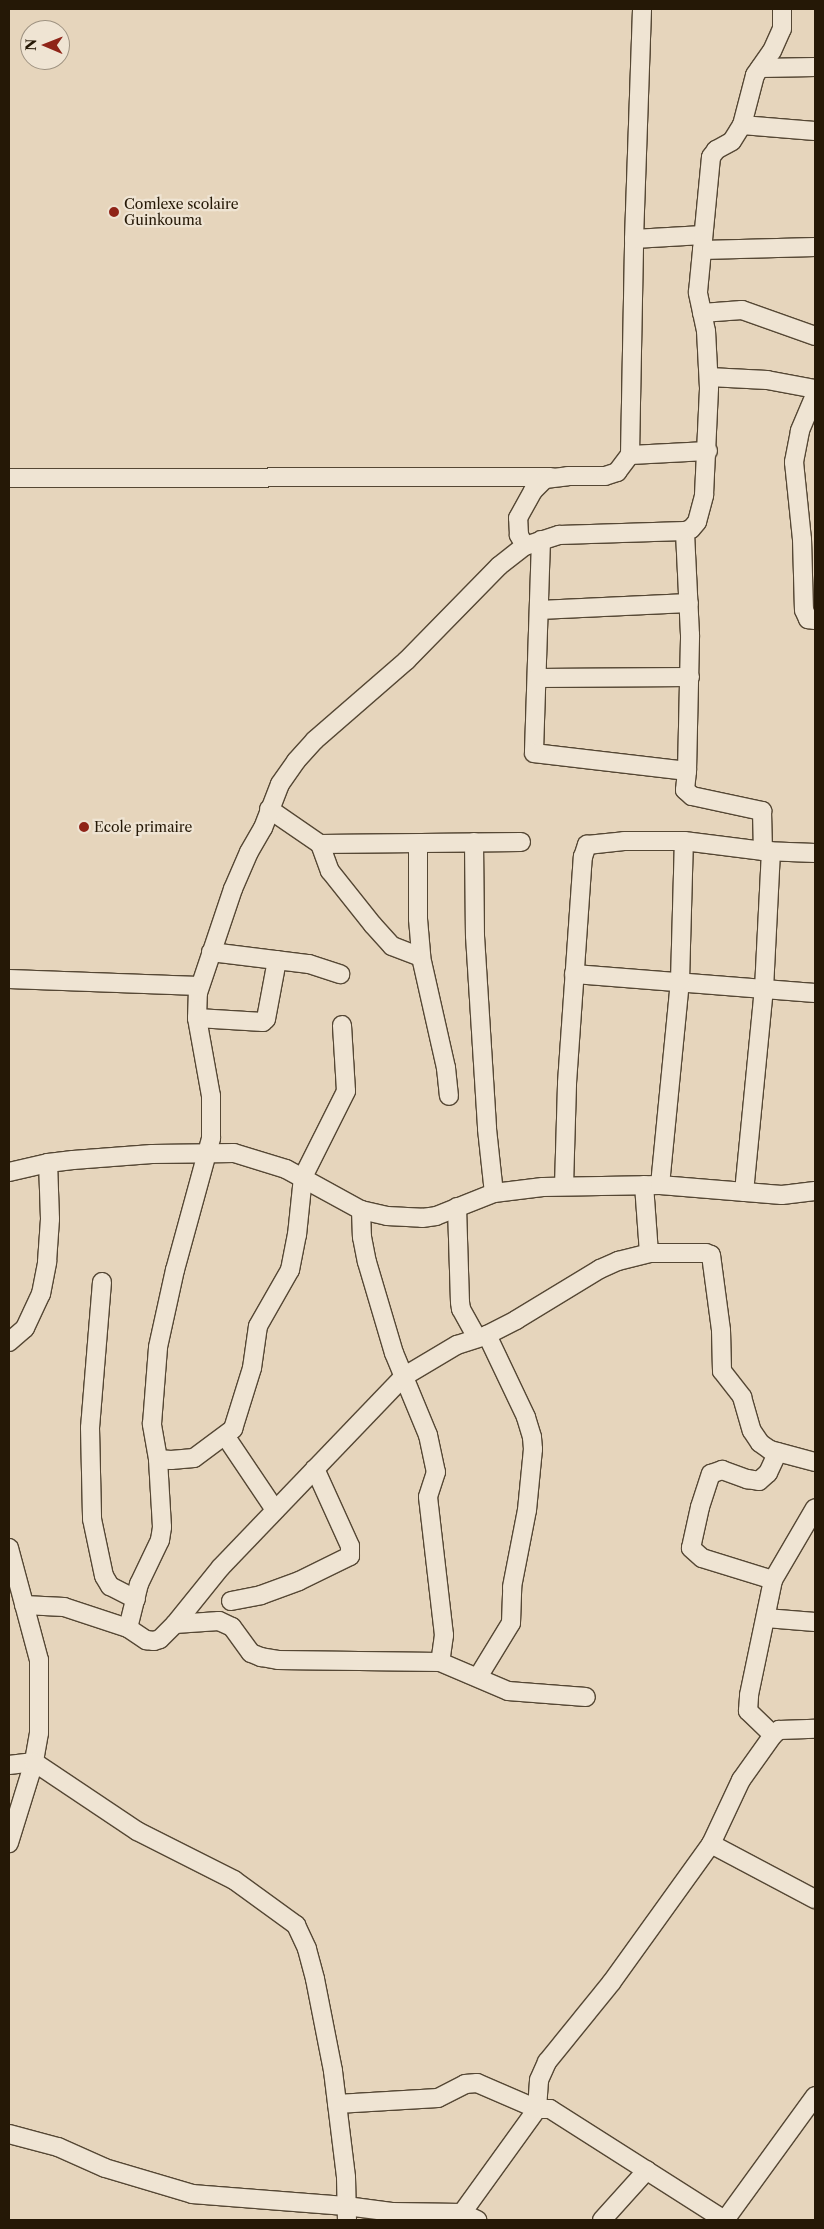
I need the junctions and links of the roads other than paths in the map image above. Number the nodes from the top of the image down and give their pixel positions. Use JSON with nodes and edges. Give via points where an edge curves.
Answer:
{"nodes":[{"id":1,"x":642,"y":9,"type":"edge"},
{"id":2,"x":782,"y":9,"type":"edge"},
{"id":3,"x":815,"y":67,"type":"edge"},
{"id":4,"x":760,"y":68,"type":"junction"},
{"id":5,"x":742,"y":125,"type":"junction"},
{"id":6,"x":815,"y":131,"type":"edge"},
{"id":7,"x":634,"y":239,"type":"junction"},
{"id":8,"x":703,"y":243,"type":"junction"},
{"id":9,"x":815,"y":247,"type":"edge"},
{"id":10,"x":702,"y":313,"type":"junction"},
{"id":11,"x":815,"y":336,"type":"edge"},
{"id":12,"x":709,"y":377,"type":"junction"},
{"id":13,"x":815,"y":389,"type":"edge"},
{"id":14,"x":815,"y":395,"type":"edge"},
{"id":15,"x":708,"y":452,"type":"junction"},
{"id":16,"x":630,"y":455,"type":"junction"},
{"id":17,"x":551,"y":477,"type":"junction"},
{"id":18,"x":9,"y":478,"type":"edge"},
{"id":19,"x":685,"y":531,"type":"junction"},
{"id":20,"x":533,"y":543,"type":"junction"},
{"id":21,"x":689,"y":603,"type":"junction"},
{"id":22,"x":539,"y":610,"type":"junction"},
{"id":23,"x":815,"y":620,"type":"edge"},
{"id":24,"x":690,"y":677,"type":"junction"},
{"id":25,"x":537,"y":678,"type":"junction"},
{"id":26,"x":687,"y":771,"type":"junction"},
{"id":27,"x":269,"y":809,"type":"junction"},
{"id":28,"x":684,"y":841,"type":"junction"},
{"id":29,"x":474,"y":842,"type":"junction"},
{"id":30,"x":521,"y":842,"type":"dead end"},
{"id":31,"x":320,"y":844,"type":"junction"},
{"id":32,"x":418,"y":844,"type":"junction"},
{"id":33,"x":767,"y":851,"type":"junction"},
{"id":34,"x":815,"y":853,"type":"edge"},
{"id":35,"x":211,"y":952,"type":"junction"},
{"id":36,"x":422,"y":957,"type":"junction"},
{"id":37,"x":277,"y":960,"type":"junction"},
{"id":38,"x":340,"y":974,"type":"dead end"},
{"id":39,"x":574,"y":974,"type":"junction"},
{"id":40,"x":9,"y":979,"type":"edge"},
{"id":41,"x":680,"y":981,"type":"junction"},
{"id":42,"x":199,"y":986,"type":"junction"},
{"id":43,"x":764,"y":989,"type":"junction"},
{"id":44,"x":815,"y":993,"type":"edge"},
{"id":45,"x":198,"y":1018,"type":"junction"},
{"id":46,"x":342,"y":1025,"type":"dead end"},
{"id":47,"x":449,"y":1096,"type":"dead end"},
{"id":48,"x":208,"y":1153,"type":"junction"},
{"id":49,"x":48,"y":1163,"type":"junction"},
{"id":50,"x":9,"y":1172,"type":"edge"},
{"id":51,"x":303,"y":1177,"type":"junction"},
{"id":52,"x":652,"y":1185,"type":"junction"},
{"id":53,"x":564,"y":1186,"type":"junction"},
{"id":54,"x":815,"y":1190,"type":"edge"},
{"id":55,"x":744,"y":1192,"type":"junction"},
{"id":56,"x":494,"y":1193,"type":"junction"},
{"id":57,"x":457,"y":1207,"type":"junction"},
{"id":58,"x":362,"y":1210,"type":"junction"},
{"id":59,"x":650,"y":1253,"type":"junction"},
{"id":60,"x":102,"y":1282,"type":"dead end"},
{"id":61,"x":482,"y":1336,"type":"junction"},
{"id":62,"x":9,"y":1342,"type":"edge"},
{"id":63,"x":403,"y":1377,"type":"junction"},
{"id":64,"x":226,"y":1437,"type":"junction"},
{"id":65,"x":778,"y":1452,"type":"junction"},
{"id":66,"x":158,"y":1459,"type":"junction"},
{"id":67,"x":815,"y":1462,"type":"edge"},
{"id":68,"x":315,"y":1469,"type":"junction"},
{"id":69,"x":815,"y":1508,"type":"edge"},
{"id":70,"x":275,"y":1510,"type":"junction"},
{"id":71,"x":9,"y":1548,"type":"edge"},
{"id":72,"x":774,"y":1580,"type":"junction"},
{"id":73,"x":136,"y":1599,"type":"junction"},
{"id":74,"x":231,"y":1601,"type":"dead end"},
{"id":75,"x":24,"y":1605,"type":"junction"},
{"id":76,"x":766,"y":1618,"type":"junction"},
{"id":77,"x":815,"y":1622,"type":"edge"},
{"id":78,"x":175,"y":1624,"type":"junction"},
{"id":79,"x":128,"y":1628,"type":"junction"},
{"id":80,"x":440,"y":1662,"type":"junction"},
{"id":81,"x":478,"y":1678,"type":"junction"},
{"id":82,"x":586,"y":1697,"type":"dead end"},
{"id":83,"x":815,"y":1729,"type":"edge"},
{"id":84,"x":773,"y":1735,"type":"junction"},
{"id":85,"x":34,"y":1762,"type":"junction"},
{"id":86,"x":9,"y":1765,"type":"edge"},
{"id":87,"x":9,"y":1843,"type":"edge"},
{"id":88,"x":711,"y":1844,"type":"junction"},
{"id":89,"x":815,"y":1898,"type":"edge"},
{"id":90,"x":815,"y":2096,"type":"edge"},
{"id":91,"x":336,"y":2104,"type":"junction"},
{"id":92,"x":537,"y":2109,"type":"junction"},
{"id":93,"x":9,"y":2134,"type":"edge"},
{"id":94,"x":647,"y":2170,"type":"junction"},
{"id":95,"x":347,"y":2213,"type":"edge"},
{"id":96,"x":470,"y":2217,"type":"edge"},
{"id":97,"x":602,"y":2220,"type":"edge"},
{"id":98,"x":724,"y":2220,"type":"edge"}],
"edges":[{"from":1,"to":7,"type":"street"},
{"from":2,"to":4,"type":"street","via":[[782,29],[778,40]]},
{"from":3,"to":4,"type":"street"},
{"from":4,"to":5,"type":"street","via":[[755,74]]},
{"from":5,"to":6,"type":"street"},
{"from":5,"to":8,"type":"street","via":[[732,141],[716,150],[711,157]]},
{"from":7,"to":8,"type":"street"},
{"from":7,"to":16,"type":"street"},
{"from":8,"to":9,"type":"street"},
{"from":8,"to":10,"type":"street","via":[[698,292]]},
{"from":10,"to":11,"type":"street","via":[[742,310]]},
{"from":10,"to":12,"type":"street"},
{"from":12,"to":13,"type":"street","via":[[767,380]]},
{"from":12,"to":15,"type":"street"},
{"from":14,"to":23,"type":"street","via":[[800,431],[794,462],[802,539],[804,610],[808,619]]},
{"from":15,"to":16,"type":"street"},
{"from":15,"to":19,"type":"street","via":[[701,513],[691,529]]},
{"from":16,"to":17,"type":"street","via":[[617,472],[605,476]]},
{"from":17,"to":18,"type":"street"},
{"from":17,"to":20,"type":"street","via":[[539,484],[520,512],[517,525]]},
{"from":19,"to":20,"type":"street","via":[[559,536]]},
{"from":19,"to":21,"type":"street"},
{"from":20,"to":22,"type":"street"},
{"from":20,"to":27,"type":"street","via":[[498,566],[406,661],[316,740],[280,784]]},
{"from":21,"to":22,"type":"street"},
{"from":21,"to":24,"type":"street"},
{"from":22,"to":25,"type":"street"},
{"from":24,"to":25,"type":"street"},
{"from":24,"to":26,"type":"street"},
{"from":25,"to":26,"type":"street","via":[[534,753]]},
{"from":26,"to":33,"type":"street","via":[[685,790],[688,793],[762,811]]},
{"from":27,"to":31,"type":"street"},
{"from":27,"to":35,"type":"street","via":[[233,889]]},
{"from":28,"to":33,"type":"street"},
{"from":28,"to":39,"type":"street","via":[[587,845]]},
{"from":28,"to":41,"type":"street"},
{"from":29,"to":30,"type":"street"},
{"from":29,"to":32,"type":"street"},
{"from":29,"to":56,"type":"street","via":[[475,936]]},
{"from":31,"to":32,"type":"street"},
{"from":31,"to":36,"type":"street","via":[[330,871],[392,946]]},
{"from":32,"to":36,"type":"street","via":[[418,920]]},
{"from":33,"to":34,"type":"street"},
{"from":33,"to":43,"type":"street"},
{"from":35,"to":37,"type":"street"},
{"from":35,"to":42,"type":"street"},
{"from":36,"to":47,"type":"street"},
{"from":37,"to":38,"type":"street","via":[[309,964]]},
{"from":37,"to":45,"type":"street","via":[[264,1022]]},
{"from":39,"to":41,"type":"street"},
{"from":39,"to":53,"type":"street"},
{"from":40,"to":42,"type":"street"},
{"from":41,"to":43,"type":"street"},
{"from":41,"to":52,"type":"street"},
{"from":42,"to":45,"type":"street"},
{"from":43,"to":44,"type":"street"},
{"from":43,"to":55,"type":"street"},
{"from":45,"to":48,"type":"street","via":[[212,1096],[213,1118]]},
{"from":46,"to":51,"type":"street","via":[[346,1091]]},
{"from":48,"to":49,"type":"street"},
{"from":48,"to":51,"type":"street","via":[[252,1157]]},
{"from":48,"to":66,"type":"street","via":[[175,1270],[158,1347],[152,1424]]},
{"from":49,"to":50,"type":"street"},
{"from":49,"to":62,"type":"street","via":[[50,1219],[41,1294],[25,1328]]},
{"from":51,"to":58,"type":"street"},
{"from":51,"to":64,"type":"street","via":[[290,1270],[258,1326],[252,1368],[233,1429]]},
{"from":52,"to":53,"type":"street"},
{"from":52,"to":55,"type":"street"},
{"from":52,"to":59,"type":"street"},
{"from":53,"to":56,"type":"street"},
{"from":54,"to":55,"type":"street","via":[[782,1195]]},
{"from":56,"to":57,"type":"street"},
{"from":57,"to":58,"type":"street","via":[[422,1218],[387,1216]]},
{"from":57,"to":61,"type":"street","via":[[461,1309]]},
{"from":58,"to":63,"type":"street","via":[[367,1262]]},
{"from":59,"to":61,"type":"street","via":[[600,1268],[516,1320]]},
{"from":59,"to":65,"type":"street","via":[[706,1252],[711,1255],[721,1330],[722,1371],[742,1397],[752,1431],[764,1447]]},
{"from":60,"to":73,"type":"street","via":[[90,1418],[92,1519],[104,1576],[110,1586]]},
{"from":61,"to":63,"type":"street","via":[[457,1345]]},
{"from":61,"to":81,"type":"street","via":[[526,1417],[533,1449],[527,1510],[512,1587],[512,1623]]},
{"from":63,"to":68,"type":"street"},
{"from":63,"to":80,"type":"street","via":[[428,1435],[436,1472],[428,1497],[444,1635]]},
{"from":64,"to":66,"type":"street","via":[[194,1458]]},
{"from":64,"to":70,"type":"street"},
{"from":65,"to":67,"type":"street"},
{"from":65,"to":72,"type":"street","via":[[760,1481],[747,1480],[722,1470],[711,1474],[691,1548],[702,1558]]},
{"from":66,"to":73,"type":"street","via":[[162,1528]]},
{"from":68,"to":70,"type":"street"},
{"from":68,"to":74,"type":"street","via":[[350,1546],[350,1556],[299,1581],[261,1595]]},
{"from":69,"to":72,"type":"street"},
{"from":70,"to":78,"type":"street"},
{"from":71,"to":75,"type":"street"},
{"from":72,"to":76,"type":"street"},
{"from":73,"to":79,"type":"street"},
{"from":75,"to":79,"type":"street","via":[[64,1607]]},
{"from":75,"to":85,"type":"street","via":[[39,1660],[39,1733]]},
{"from":76,"to":77,"type":"street"},
{"from":76,"to":84,"type":"street","via":[[747,1708]]},
{"from":78,"to":79,"type":"street","via":[[154,1641],[146,1640]]},
{"from":78,"to":80,"type":"street","via":[[219,1621],[232,1628],[251,1653],[278,1660]]},
{"from":80,"to":81,"type":"street"},
{"from":81,"to":82,"type":"street","via":[[508,1691]]},
{"from":83,"to":84,"type":"street","via":[[779,1730]]},
{"from":84,"to":88,"type":"street","via":[[741,1780]]},
{"from":85,"to":86,"type":"street"},
{"from":85,"to":87,"type":"street"},
{"from":85,"to":91,"type":"street","via":[[137,1832],[234,1880],[296,1925],[315,1979],[333,2071]]},
{"from":88,"to":89,"type":"street"},
{"from":88,"to":92,"type":"street","via":[[611,1984],[547,2062],[539,2080]]},
{"from":90,"to":98,"type":"street"},
{"from":91,"to":92,"type":"street","via":[[438,2098],[470,2083]]},
{"from":91,"to":95,"type":"street","via":[[346,2177]]},
{"from":92,"to":94,"type":"street","via":[[550,2109]]},
{"from":92,"to":96,"type":"street"},
{"from":93,"to":95,"type":"street","via":[[58,2147],[105,2168],[192,2194]]},
{"from":94,"to":97,"type":"street"},
{"from":94,"to":98,"type":"street"},
{"from":95,"to":96,"type":"street"}]}
